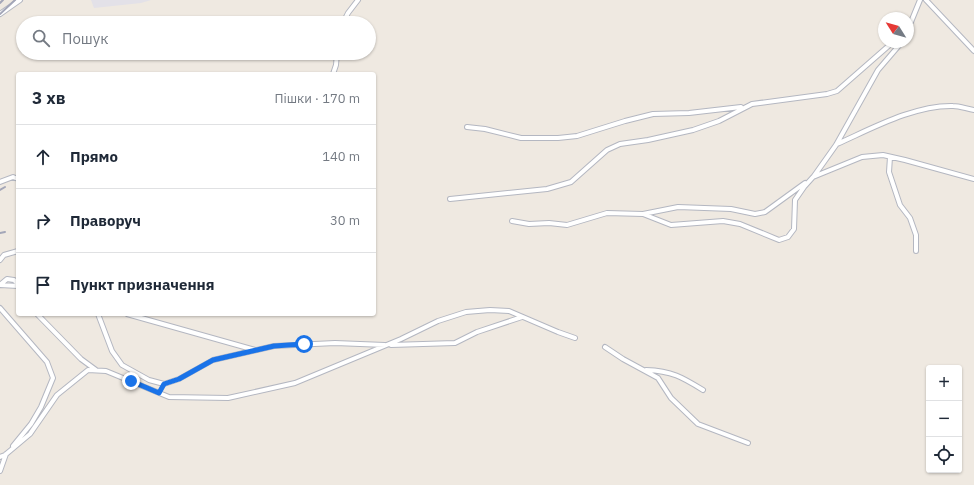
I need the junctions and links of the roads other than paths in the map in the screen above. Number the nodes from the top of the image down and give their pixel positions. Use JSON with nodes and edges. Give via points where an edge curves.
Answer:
{"nodes":[{"id":1,"x":20,"y":0,"type":"edge"},
{"id":2,"x":358,"y":0,"type":"edge"},
{"id":3,"x":920,"y":0,"type":"edge"},
{"id":4,"x":926,"y":0,"type":"edge"},
{"id":5,"x":914,"y":13,"type":"edge"},
{"id":6,"x":0,"y":14,"type":"edge"},
{"id":7,"x":346,"y":16,"type":"edge"},
{"id":8,"x":886,"y":48,"type":"edge"},
{"id":9,"x":897,"y":48,"type":"edge"},
{"id":10,"x":974,"y":52,"type":"edge"},
{"id":11,"x":336,"y":60,"type":"edge"},
{"id":12,"x":334,"y":72,"type":"edge"},
{"id":13,"x":744,"y":107,"type":"junction"},
{"id":14,"x":974,"y":110,"type":"edge"},
{"id":15,"x":467,"y":127,"type":"dead end"},
{"id":16,"x":836,"y":144,"type":"junction"},
{"id":17,"x":890,"y":157,"type":"junction"},
{"id":18,"x":813,"y":177,"type":"junction"},
{"id":19,"x":16,"y":178,"type":"edge"},
{"id":20,"x":974,"y":179,"type":"edge"},
{"id":21,"x":1,"y":181,"type":"edge"},
{"id":22,"x":450,"y":199,"type":"dead end"},
{"id":23,"x":643,"y":214,"type":"junction"},
{"id":24,"x":512,"y":221,"type":"dead end"},
{"id":25,"x":916,"y":251,"type":"dead end"},
{"id":26,"x":16,"y":252,"type":"edge"},
{"id":27,"x":0,"y":260,"type":"edge"},
{"id":28,"x":16,"y":282,"type":"edge"},
{"id":29,"x":0,"y":285,"type":"edge"},
{"id":30,"x":0,"y":308,"type":"edge"},
{"id":31,"x":39,"y":316,"type":"edge"},
{"id":32,"x":99,"y":316,"type":"edge"},
{"id":33,"x":134,"y":316,"type":"edge"},
{"id":34,"x":522,"y":317,"type":"junction"},
{"id":35,"x":575,"y":338,"type":"dead end"},
{"id":36,"x":388,"y":345,"type":"junction"},
{"id":37,"x":606,"y":347,"type":"dead end"},
{"id":38,"x":255,"y":350,"type":"junction"},
{"id":39,"x":96,"y":370,"type":"junction"},
{"id":40,"x":644,"y":370,"type":"junction"},
{"id":41,"x":164,"y":384,"type":"junction"},
{"id":42,"x":703,"y":390,"type":"dead end"},
{"id":43,"x":159,"y":393,"type":"junction"},
{"id":44,"x":748,"y":443,"type":"dead end"},
{"id":45,"x":6,"y":455,"type":"junction"},
{"id":46,"x":0,"y":457,"type":"edge"},
{"id":47,"x":0,"y":471,"type":"edge"}],
"edges":[{"from":1,"to":6,"type":"lane"},
{"from":2,"to":7,"type":"lane"},
{"from":3,"to":5,"type":"lane"},
{"from":4,"to":10,"type":"lane"},
{"from":8,"to":13,"type":"lane","via":[[837,91]]},
{"from":9,"to":16,"type":"lane","via":[[878,70]]},
{"from":11,"to":12,"type":"lane"},
{"from":13,"to":15,"type":"lane","via":[[652,114],[577,136],[558,138],[521,138]]},
{"from":13,"to":22,"type":"lane","via":[[719,121],[693,130],[620,144],[607,150],[571,182],[547,189]]},
{"from":14,"to":16,"type":"lane","via":[[954,106],[934,107],[900,117]]},
{"from":16,"to":18,"type":"lane"},
{"from":17,"to":18,"type":"lane","via":[[862,157]]},
{"from":17,"to":20,"type":"lane"},
{"from":17,"to":25,"type":"lane","via":[[889,172],[900,205],[910,218],[916,235]]},
{"from":18,"to":23,"type":"lane","via":[[765,212],[755,214],[731,209],[678,207]]},
{"from":18,"to":23,"type":"lane","via":[[795,200],[794,229],[788,237],[779,240],[740,224],[723,221],[671,225]]},
{"from":19,"to":21,"type":"lane"},
{"from":23,"to":24,"type":"lane","via":[[607,213],[567,225]]},
{"from":26,"to":27,"type":"lane"},
{"from":28,"to":29,"type":"lane","via":[[7,279]]},
{"from":30,"to":45,"type":"lane","via":[[47,362],[53,378],[31,424]]},
{"from":31,"to":39,"type":"lane","via":[[81,359]]},
{"from":32,"to":41,"type":"lane","via":[[112,352],[122,364],[149,380]]},
{"from":33,"to":38,"type":"lane"},
{"from":34,"to":35,"type":"lane"},
{"from":34,"to":36,"type":"lane","via":[[477,332],[455,343]]},
{"from":34,"to":36,"type":"lane","via":[[509,311],[466,312],[438,321]]},
{"from":36,"to":38,"type":"lane","via":[[335,343],[274,346]]},
{"from":36,"to":43,"type":"lane","via":[[295,383],[228,398],[169,397]]},
{"from":37,"to":40,"type":"lane"},
{"from":38,"to":41,"type":"lane","via":[[213,360],[179,379]]},
{"from":39,"to":43,"type":"lane","via":[[106,371]]},
{"from":39,"to":45,"type":"lane","via":[[88,370],[57,395],[30,434]]},
{"from":40,"to":42,"type":"lane","via":[[680,376]]},
{"from":40,"to":44,"type":"lane","via":[[658,378],[671,398],[698,424]]},
{"from":41,"to":43,"type":"lane"},
{"from":45,"to":46,"type":"lane"},
{"from":45,"to":47,"type":"lane"}]}
